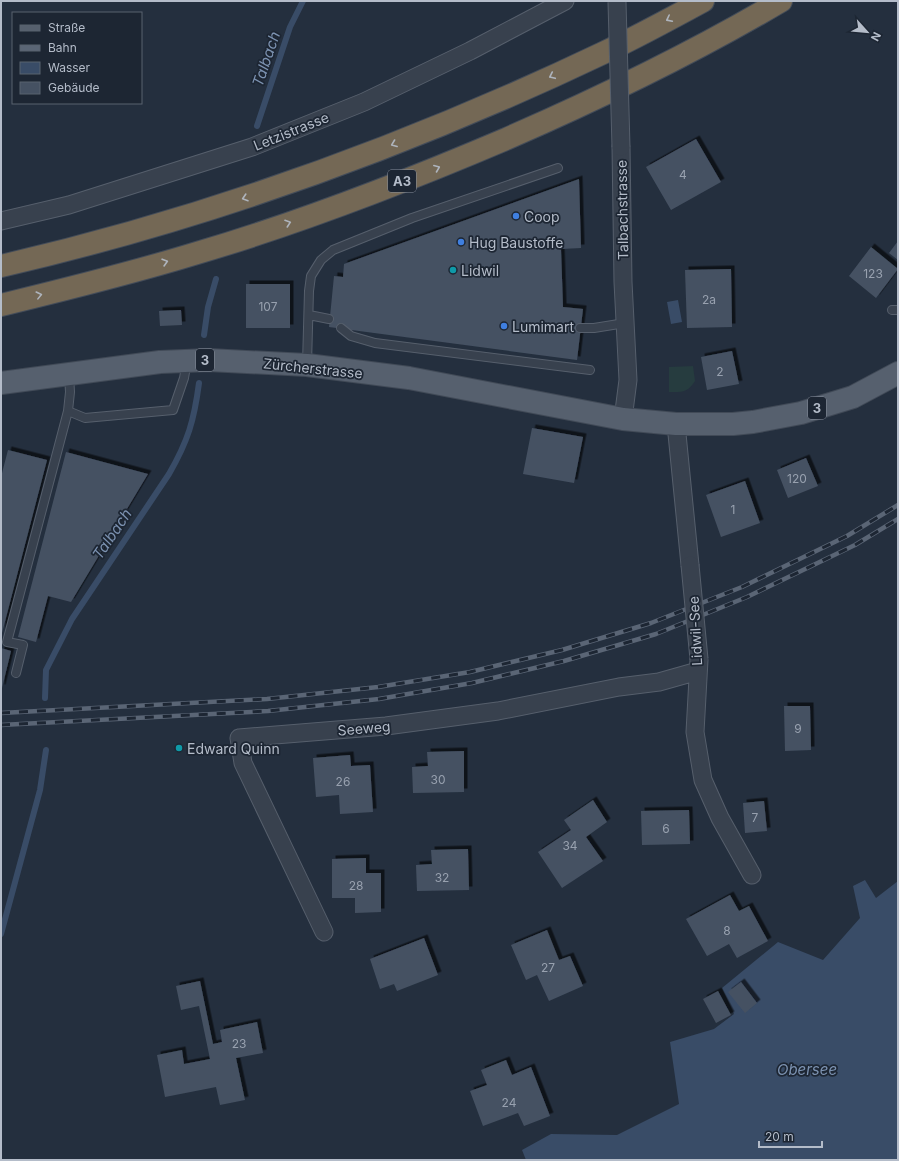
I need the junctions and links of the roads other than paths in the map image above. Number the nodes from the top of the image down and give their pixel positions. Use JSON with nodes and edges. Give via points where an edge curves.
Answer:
{"nodes":[{"id":1,"x":565,"y":1,"type":"edge"},
{"id":2,"x":703,"y":1,"type":"edge"},
{"id":3,"x":781,"y":1,"type":"edge"},
{"id":4,"x":617,"y":2,"type":"edge"},
{"id":5,"x":558,"y":168,"type":"dead end"},
{"id":6,"x":1,"y":221,"type":"edge"},
{"id":7,"x":1,"y":266,"type":"edge"},
{"id":8,"x":1,"y":304,"type":"edge"},
{"id":9,"x":309,"y":315,"type":"junction"},
{"id":10,"x":330,"y":319,"type":"dead end"},
{"id":11,"x":625,"y":323,"type":"junction"},
{"id":12,"x":341,"y":328,"type":"dead end"},
{"id":13,"x":580,"y":328,"type":"dead end"},
{"id":14,"x":187,"y":361,"type":"junction"},
{"id":15,"x":307,"y":365,"type":"junction"},
{"id":16,"x":590,"y":370,"type":"dead end"},
{"id":17,"x":898,"y":373,"type":"edge"},
{"id":18,"x":69,"y":374,"type":"junction"},
{"id":19,"x":1,"y":384,"type":"edge"},
{"id":20,"x":68,"y":411,"type":"junction"},
{"id":21,"x":623,"y":419,"type":"junction"},
{"id":22,"x":676,"y":424,"type":"junction"},
{"id":23,"x":699,"y":665,"type":"junction"},
{"id":24,"x":16,"y":673,"type":"dead end"},
{"id":25,"x":752,"y":875,"type":"dead end"},
{"id":26,"x":324,"y":932,"type":"dead end"}],
"edges":[{"from":1,"to":6,"type":"street","name":"Letzistrasse","via":[[470,51],[364,102],[252,147],[69,205]]},
{"from":2,"to":7,"type":"highway","one_way":true,"via":[[604,53],[521,91],[367,155],[206,210],[93,243]]},
{"from":8,"to":3,"type":"highway","number":"A3","one_way":true,"via":[[106,279],[198,253],[372,194],[461,158],[604,94]]},
{"from":4,"to":11,"type":"street","name":"Talbachstrasse","bridge":true},
{"from":5,"to":9,"type":"lane","via":[[412,218],[332,250],[321,260],[311,276]]},
{"from":9,"to":10,"type":"lane"},
{"from":9,"to":15,"type":"lane"},
{"from":11,"to":13,"type":"lane"},
{"from":11,"to":21,"type":"street","name":"Talbachstrasse","via":[[628,380]]},
{"from":12,"to":16,"type":"lane","via":[[352,336],[375,343]]},
{"from":14,"to":15,"type":"main road","name":"Zürcherstrasse","number":"3"},
{"from":14,"to":18,"type":"main road","name":"Zürcherstrasse","number":"3"},
{"from":14,"to":20,"type":"lane","via":[[173,410],[85,418]]},
{"from":15,"to":21,"type":"main road","name":"Zürcherstrasse","number":"3","via":[[409,378]]},
{"from":17,"to":22,"type":"main road","number":"3","via":[[853,397],[801,413],[733,424]]},
{"from":18,"to":19,"type":"main road","name":"Zürcherstrasse","number":"3"},
{"from":18,"to":20,"type":"lane"},
{"from":20,"to":24,"type":"lane","via":[[7,642],[23,645]]},
{"from":21,"to":22,"type":"main road","number":"3"},
{"from":22,"to":23,"type":"street","name":"Lidwil-See","bridge":true},
{"from":23,"to":25,"type":"street","name":"Lidwil-See","via":[[695,732],[703,780],[720,818]]},
{"from":23,"to":26,"type":"street","name":"Seeweg","via":[[659,682],[618,687],[498,711],[386,726],[239,738],[244,763]]}]}
